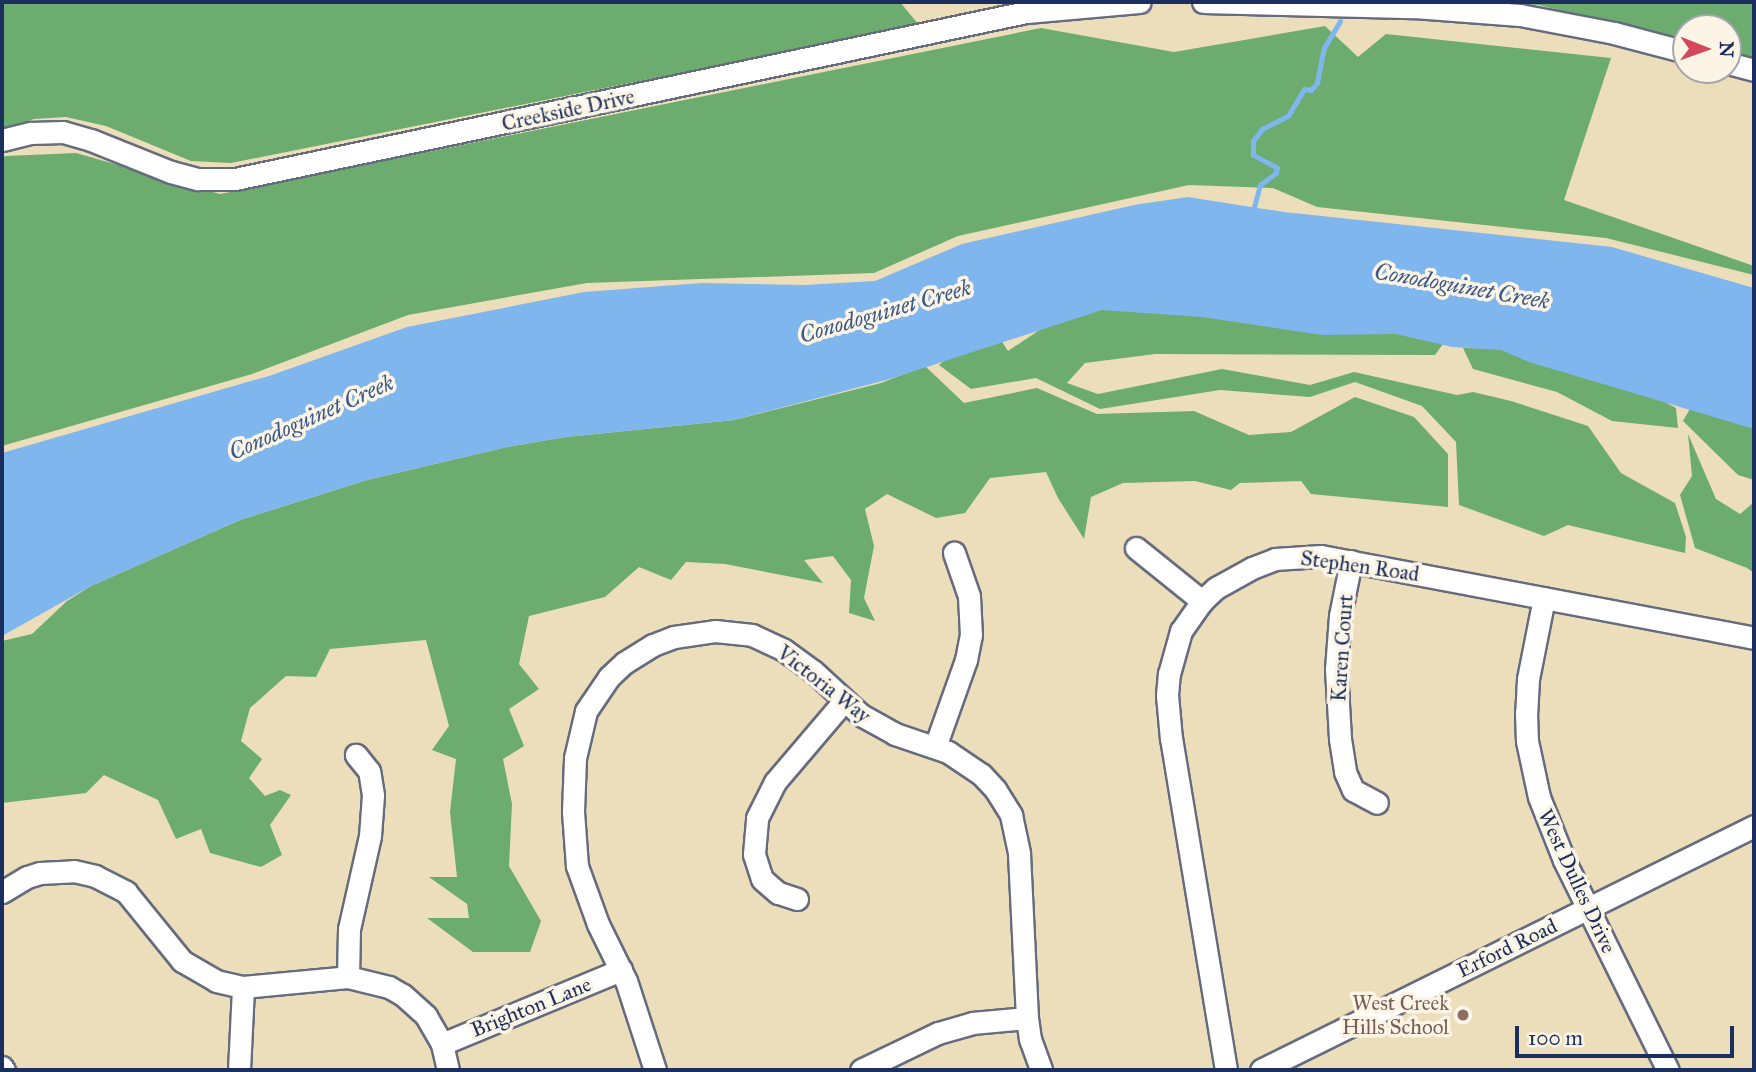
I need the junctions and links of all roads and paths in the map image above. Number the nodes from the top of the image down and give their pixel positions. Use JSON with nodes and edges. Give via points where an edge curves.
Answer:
{"nodes":[{"id":1,"x":1140,"y":2,"type":"edge"},
{"id":2,"x":1203,"y":2,"type":"edge"},
{"id":3,"x":1672,"y":48,"type":"edge"},
{"id":4,"x":2,"y":141,"type":"edge"},
{"id":5,"x":1136,"y":548,"type":"dead end"},
{"id":6,"x":954,"y":553,"type":"dead end"},
{"id":7,"x":1350,"y":561,"type":"junction"},
{"id":8,"x":1545,"y":598,"type":"junction"},
{"id":9,"x":1202,"y":601,"type":"junction"},
{"id":10,"x":1754,"y":638,"type":"edge"},
{"id":11,"x":844,"y":701,"type":"junction"},
{"id":12,"x":935,"y":747,"type":"junction"},
{"id":13,"x":356,"y":755,"type":"dead end"},
{"id":14,"x":1377,"y":803,"type":"dead end"},
{"id":15,"x":1754,"y":826,"type":"edge"},
{"id":16,"x":2,"y":892,"type":"edge"},
{"id":17,"x":797,"y":899,"type":"dead end"},
{"id":18,"x":1587,"y":909,"type":"junction"},
{"id":19,"x":621,"y":970,"type":"junction"},
{"id":20,"x":348,"y":976,"type":"junction"},
{"id":21,"x":243,"y":987,"type":"junction"},
{"id":22,"x":1027,"y":1018,"type":"junction"},
{"id":23,"x":442,"y":1044,"type":"junction"},
{"id":24,"x":239,"y":1070,"type":"edge"},
{"id":25,"x":448,"y":1070,"type":"edge"},
{"id":26,"x":654,"y":1070,"type":"edge"},
{"id":27,"x":861,"y":1070,"type":"edge"},
{"id":28,"x":1041,"y":1070,"type":"edge"},
{"id":29,"x":1226,"y":1070,"type":"edge"},
{"id":30,"x":1261,"y":1070,"type":"edge"},
{"id":31,"x":1668,"y":1070,"type":"edge"}],
"edges":[{"from":1,"to":4,"type":"street","name":"Creekside Drive","via":[[1026,12],[235,179],[198,179],[171,172],[63,132],[31,133]]},
{"from":2,"to":3,"type":"street","via":[[1414,7],[1520,15]]},
{"from":5,"to":9,"type":"street"},
{"from":6,"to":12,"type":"street","via":[[969,596],[971,635]]},
{"from":7,"to":8,"type":"street","name":"Stephen Road"},
{"from":7,"to":9,"type":"street","name":"Stephen Road","via":[[1321,556],[1275,559],[1230,579]]},
{"from":7,"to":14,"type":"street","name":"Karen Court","via":[[1336,669],[1340,739],[1353,790]]},
{"from":8,"to":10,"type":"street","name":"Stephen Road"},
{"from":8,"to":18,"type":"street","name":"West Dulles Drive","via":[[1528,679],[1527,741],[1544,815]]},
{"from":9,"to":29,"type":"street","name":"Stephen Road","via":[[1181,631],[1167,695]]},
{"from":11,"to":12,"type":"street","name":"Victoria Way","via":[[880,727]]},
{"from":11,"to":17,"type":"street","via":[[775,782],[757,818],[754,854],[762,879],[778,893]]},
{"from":11,"to":19,"type":"street","name":"Victoria Way","via":[[784,650],[735,632],[674,636],[639,652],[609,677],[581,724],[573,811],[577,866]]},
{"from":12,"to":22,"type":"street","name":"Victoria Way","via":[[981,774],[1000,796],[1015,827],[1021,866]]},
{"from":13,"to":20,"type":"street","via":[[369,771],[373,795],[370,836],[349,929]]},
{"from":15,"to":18,"type":"street","name":"Erford Road"},
{"from":16,"to":21,"type":"street","via":[[40,873],[74,871],[95,876],[126,892],[182,961],[216,981]]},
{"from":18,"to":30,"type":"street","name":"Erford Road"},
{"from":18,"to":31,"type":"street","name":"West Dulles Drive"},
{"from":19,"to":23,"type":"street","name":"Brighton Lane"},
{"from":19,"to":26,"type":"street","name":"Victoria Way"},
{"from":20,"to":21,"type":"street"},
{"from":20,"to":23,"type":"street","via":[[403,995],[426,1017]]},
{"from":21,"to":24,"type":"street"},
{"from":22,"to":27,"type":"street","via":[[972,1023],[938,1033]]},
{"from":22,"to":28,"type":"street","name":"Victoria Way"},
{"from":23,"to":25,"type":"street"}]}
